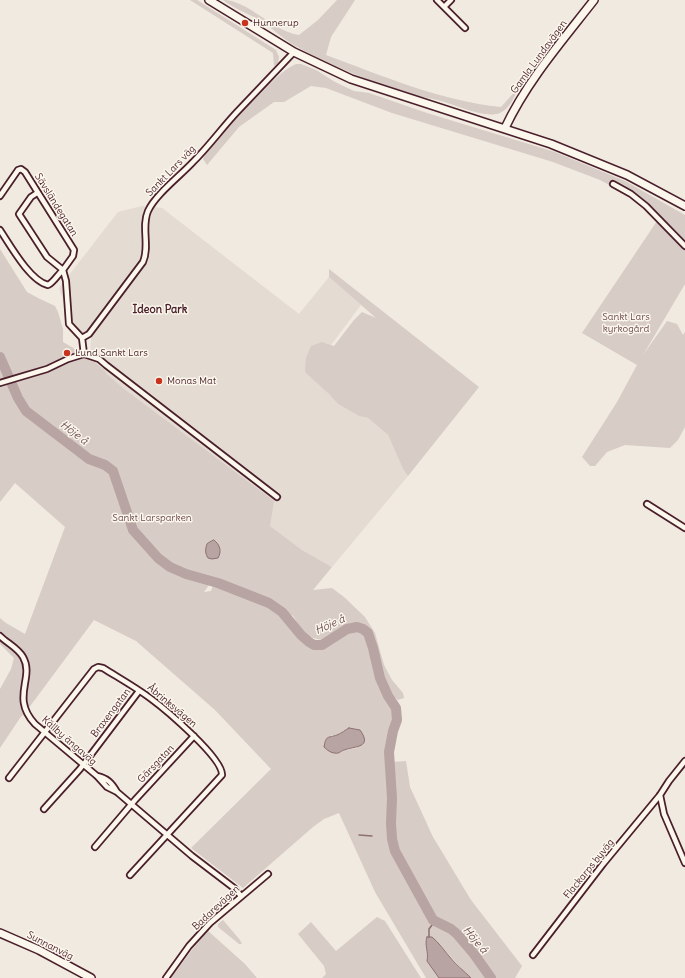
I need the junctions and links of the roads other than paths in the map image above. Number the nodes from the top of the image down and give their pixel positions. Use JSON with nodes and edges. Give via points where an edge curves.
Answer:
{"nodes":[{"id":1,"x":209,"y":0,"type":"edge"},
{"id":2,"x":214,"y":0,"type":"edge"},
{"id":3,"x":437,"y":0,"type":"edge"},
{"id":4,"x":451,"y":0,"type":"edge"},
{"id":5,"x":594,"y":0,"type":"edge"},
{"id":6,"x":444,"y":7,"type":"junction"},
{"id":7,"x":228,"y":11,"type":"junction"},
{"id":8,"x":465,"y":28,"type":"dead end"},
{"id":9,"x":294,"y":52,"type":"junction"},
{"id":10,"x":505,"y":128,"type":"junction"},
{"id":11,"x":613,"y":184,"type":"dead end"},
{"id":12,"x":37,"y":193,"type":"junction"},
{"id":13,"x":0,"y":196,"type":"edge"},
{"id":14,"x":685,"y":206,"type":"edge"},
{"id":15,"x":0,"y":230,"type":"edge"},
{"id":16,"x":685,"y":246,"type":"edge"},
{"id":17,"x":64,"y":270,"type":"junction"},
{"id":18,"x":82,"y":338,"type":"junction"},
{"id":19,"x":84,"y":354,"type":"junction"},
{"id":20,"x":0,"y":383,"type":"edge"},
{"id":21,"x":277,"y":497,"type":"dead end"},
{"id":22,"x":647,"y":504,"type":"dead end"},
{"id":23,"x":685,"y":528,"type":"edge"},
{"id":24,"x":0,"y":636,"type":"edge"},
{"id":25,"x":139,"y":691,"type":"junction"},
{"id":26,"x":45,"y":733,"type":"junction"},
{"id":27,"x":194,"y":736,"type":"junction"},
{"id":28,"x":685,"y":762,"type":"edge"},
{"id":29,"x":83,"y":765,"type":"junction"},
{"id":30,"x":9,"y":778,"type":"dead end"},
{"id":31,"x":660,"y":795,"type":"junction"},
{"id":32,"x":131,"y":804,"type":"junction"},
{"id":33,"x":44,"y":809,"type":"dead end"},
{"id":34,"x":167,"y":835,"type":"junction"},
{"id":35,"x":95,"y":847,"type":"dead end"},
{"id":36,"x":685,"y":863,"type":"edge"},
{"id":37,"x":130,"y":874,"type":"dead end"},
{"id":38,"x":268,"y":874,"type":"dead end"},
{"id":39,"x":241,"y":896,"type":"junction"},
{"id":40,"x":1,"y":935,"type":"edge"},
{"id":41,"x":532,"y":955,"type":"dead end"},
{"id":42,"x":91,"y":978,"type":"edge"},
{"id":43,"x":166,"y":978,"type":"edge"}],
"edges":[{"from":1,"to":7,"type":"main road"},
{"from":2,"to":7,"type":"main road"},
{"from":3,"to":6,"type":"street"},
{"from":4,"to":6,"type":"street"},
{"from":5,"to":10,"type":"main road","name":"Gamla Lundavägen","via":[[530,84]]},
{"from":6,"to":8,"type":"street"},
{"from":7,"to":9,"type":"main road"},
{"from":9,"to":10,"type":"main road","via":[[351,79]]},
{"from":9,"to":18,"type":"street","name":"Sankt Lars väg","via":[[197,158],[154,200],[146,217],[143,262],[89,334]]},
{"from":10,"to":14,"type":"main road","via":[[593,160]]},
{"from":11,"to":16,"type":"street","via":[[646,206]]},
{"from":12,"to":13,"type":"street","name":"Sävsländegatan","via":[[21,169]]},
{"from":12,"to":17,"type":"street","name":"Sävsländegatan","via":[[74,250],[74,256]]},
{"from":12,"to":17,"type":"street","via":[[19,214],[47,257]]},
{"from":15,"to":17,"type":"street","via":[[28,272],[44,284],[49,285]]},
{"from":17,"to":18,"type":"street","via":[[69,324]]},
{"from":18,"to":19,"type":"street"},
{"from":19,"to":20,"type":"street","via":[[47,369]]},
{"from":19,"to":21,"type":"street","via":[[99,359]]},
{"from":22,"to":23,"type":"street"},
{"from":24,"to":26,"type":"street","name":"Källby ängaväg","via":[[23,656],[26,663],[23,697],[26,712]]},
{"from":25,"to":26,"type":"street","name":"Åbrinksvägen","via":[[98,667]]},
{"from":25,"to":27,"type":"street","name":"Åbrinksvägen"},
{"from":25,"to":29,"type":"street","name":"Braxengatan"},
{"from":26,"to":29,"type":"street","name":"Källby ängaväg"},
{"from":26,"to":30,"type":"street"},
{"from":27,"to":32,"type":"street","name":"Gärsgatan"},
{"from":27,"to":34,"type":"street","name":"Åbrinksvägen","via":[[220,764],[222,775]]},
{"from":28,"to":31,"type":"street","name":"Flackarps byväg"},
{"from":29,"to":32,"type":"street","name":"Källby ängaväg"},
{"from":29,"to":33,"type":"street","name":"Braxengatan"},
{"from":31,"to":36,"type":"street","via":[[664,814]]},
{"from":31,"to":41,"type":"street","name":"Flackarps byväg"},
{"from":32,"to":34,"type":"street","name":"Källby ängaväg"},
{"from":32,"to":35,"type":"street","name":"Gärsgatan"},
{"from":34,"to":37,"type":"street"},
{"from":34,"to":39,"type":"street","name":"Källby ängaväg"},
{"from":38,"to":39,"type":"street","name":"Badarevägen"},
{"from":39,"to":43,"type":"street","name":"Badarevägen","via":[[210,923],[189,946]]},
{"from":40,"to":42,"type":"main road","name":"Sunnanväg","via":[[39,950]]}]}
